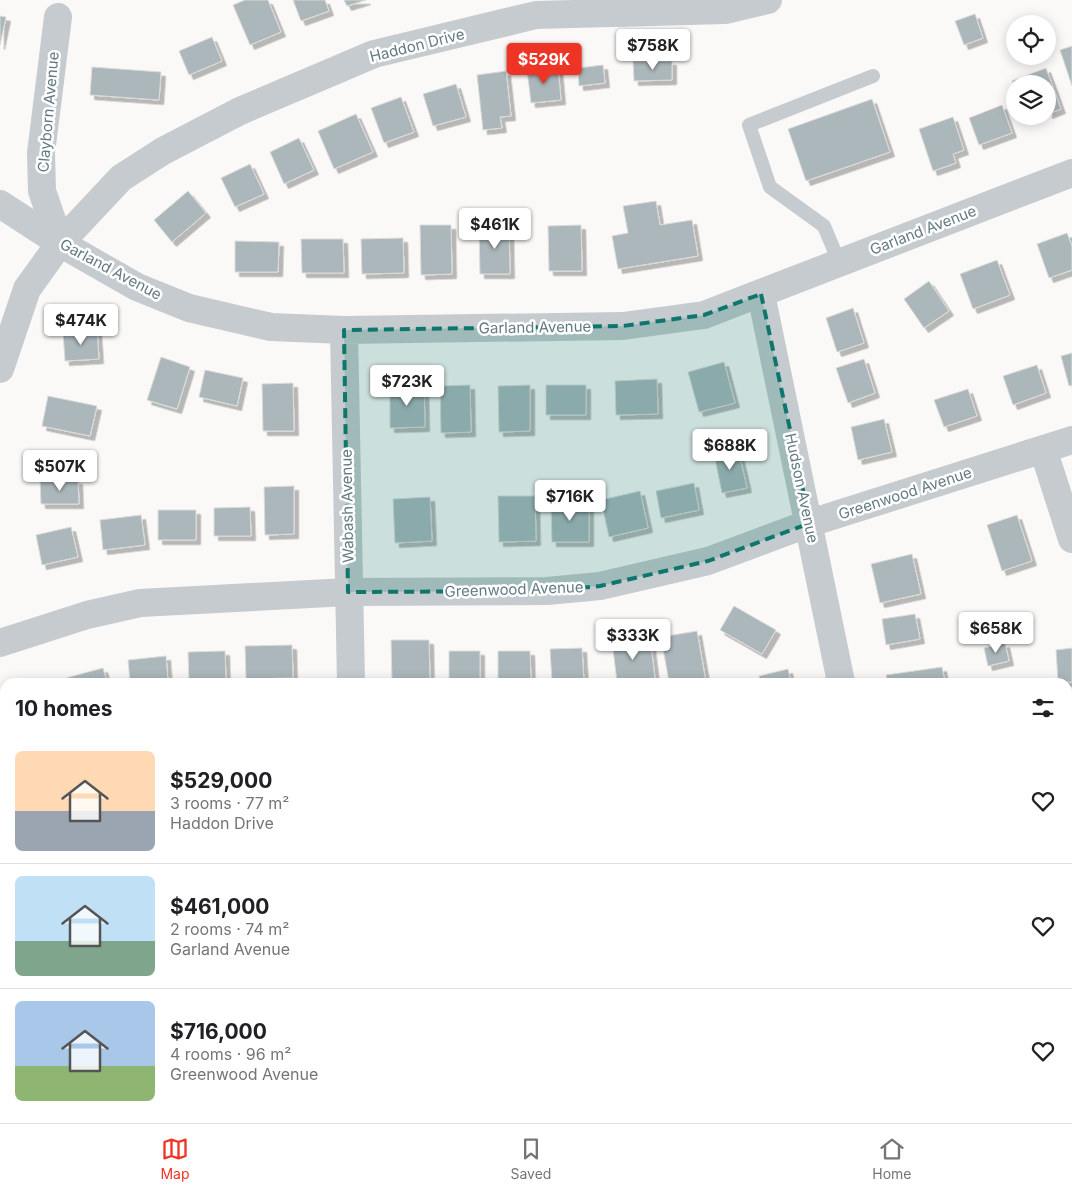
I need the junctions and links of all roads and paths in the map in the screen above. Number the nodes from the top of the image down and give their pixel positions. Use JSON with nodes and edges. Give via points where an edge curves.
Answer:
{"nodes":[{"id":1,"x":768,"y":0,"type":"edge"},
{"id":2,"x":58,"y":17,"type":"dead end"},
{"id":3,"x":873,"y":76,"type":"dead end"},
{"id":4,"x":1072,"y":173,"type":"edge"},
{"id":5,"x":0,"y":204,"type":"edge"},
{"id":6,"x":60,"y":243,"type":"junction"},
{"id":7,"x":839,"y":262,"type":"junction"},
{"id":8,"x":761,"y":294,"type":"junction"},
{"id":9,"x":344,"y":330,"type":"junction"},
{"id":10,"x":0,"y":369,"type":"edge"},
{"id":11,"x":1072,"y":440,"type":"edge"},
{"id":12,"x":1043,"y":449,"type":"junction"},
{"id":13,"x":810,"y":523,"type":"junction"},
{"id":14,"x":1072,"y":539,"type":"edge"},
{"id":15,"x":348,"y":592,"type":"junction"},
{"id":16,"x":0,"y":643,"type":"edge"},
{"id":17,"x":351,"y":678,"type":"edge"},
{"id":18,"x":840,"y":678,"type":"edge"}],
"edges":[{"from":1,"to":6,"type":"street","name":"Haddon Drive","via":[[726,10],[536,15],[374,54],[240,111],[163,150],[121,178]]},
{"from":2,"to":6,"type":"street","name":"Clayborn Avenue","via":[[41,153],[42,191]]},
{"from":3,"to":7,"type":"lane","via":[[749,125],[770,187],[824,226]]},
{"from":4,"to":7,"type":"street","name":"Garland Avenue"},
{"from":5,"to":6,"type":"street","name":"Garland Avenue"},
{"from":6,"to":9,"type":"street","name":"Garland Avenue","via":[[138,287],[189,308],[271,327]]},
{"from":6,"to":10,"type":"street","via":[[28,288]]},
{"from":7,"to":8,"type":"street","name":"Garland Avenue"},
{"from":8,"to":9,"type":"street","name":"Garland Avenue","via":[[704,315],[623,326]]},
{"from":8,"to":13,"type":"street","name":"Hudson Avenue"},
{"from":9,"to":15,"type":"street","name":"Wabash Avenue"},
{"from":11,"to":12,"type":"street","name":"Greenwood Avenue"},
{"from":12,"to":13,"type":"street","name":"Greenwood Avenue"},
{"from":12,"to":14,"type":"street"},
{"from":13,"to":15,"type":"street","name":"Greenwood Avenue","via":[[708,561],[600,586],[546,591]]},
{"from":13,"to":18,"type":"street","name":"Hudson Avenue"},
{"from":15,"to":16,"type":"street","name":"Greenwood Avenue","via":[[140,603],[87,615]]},
{"from":15,"to":17,"type":"street","name":"Wabash Avenue"}]}
